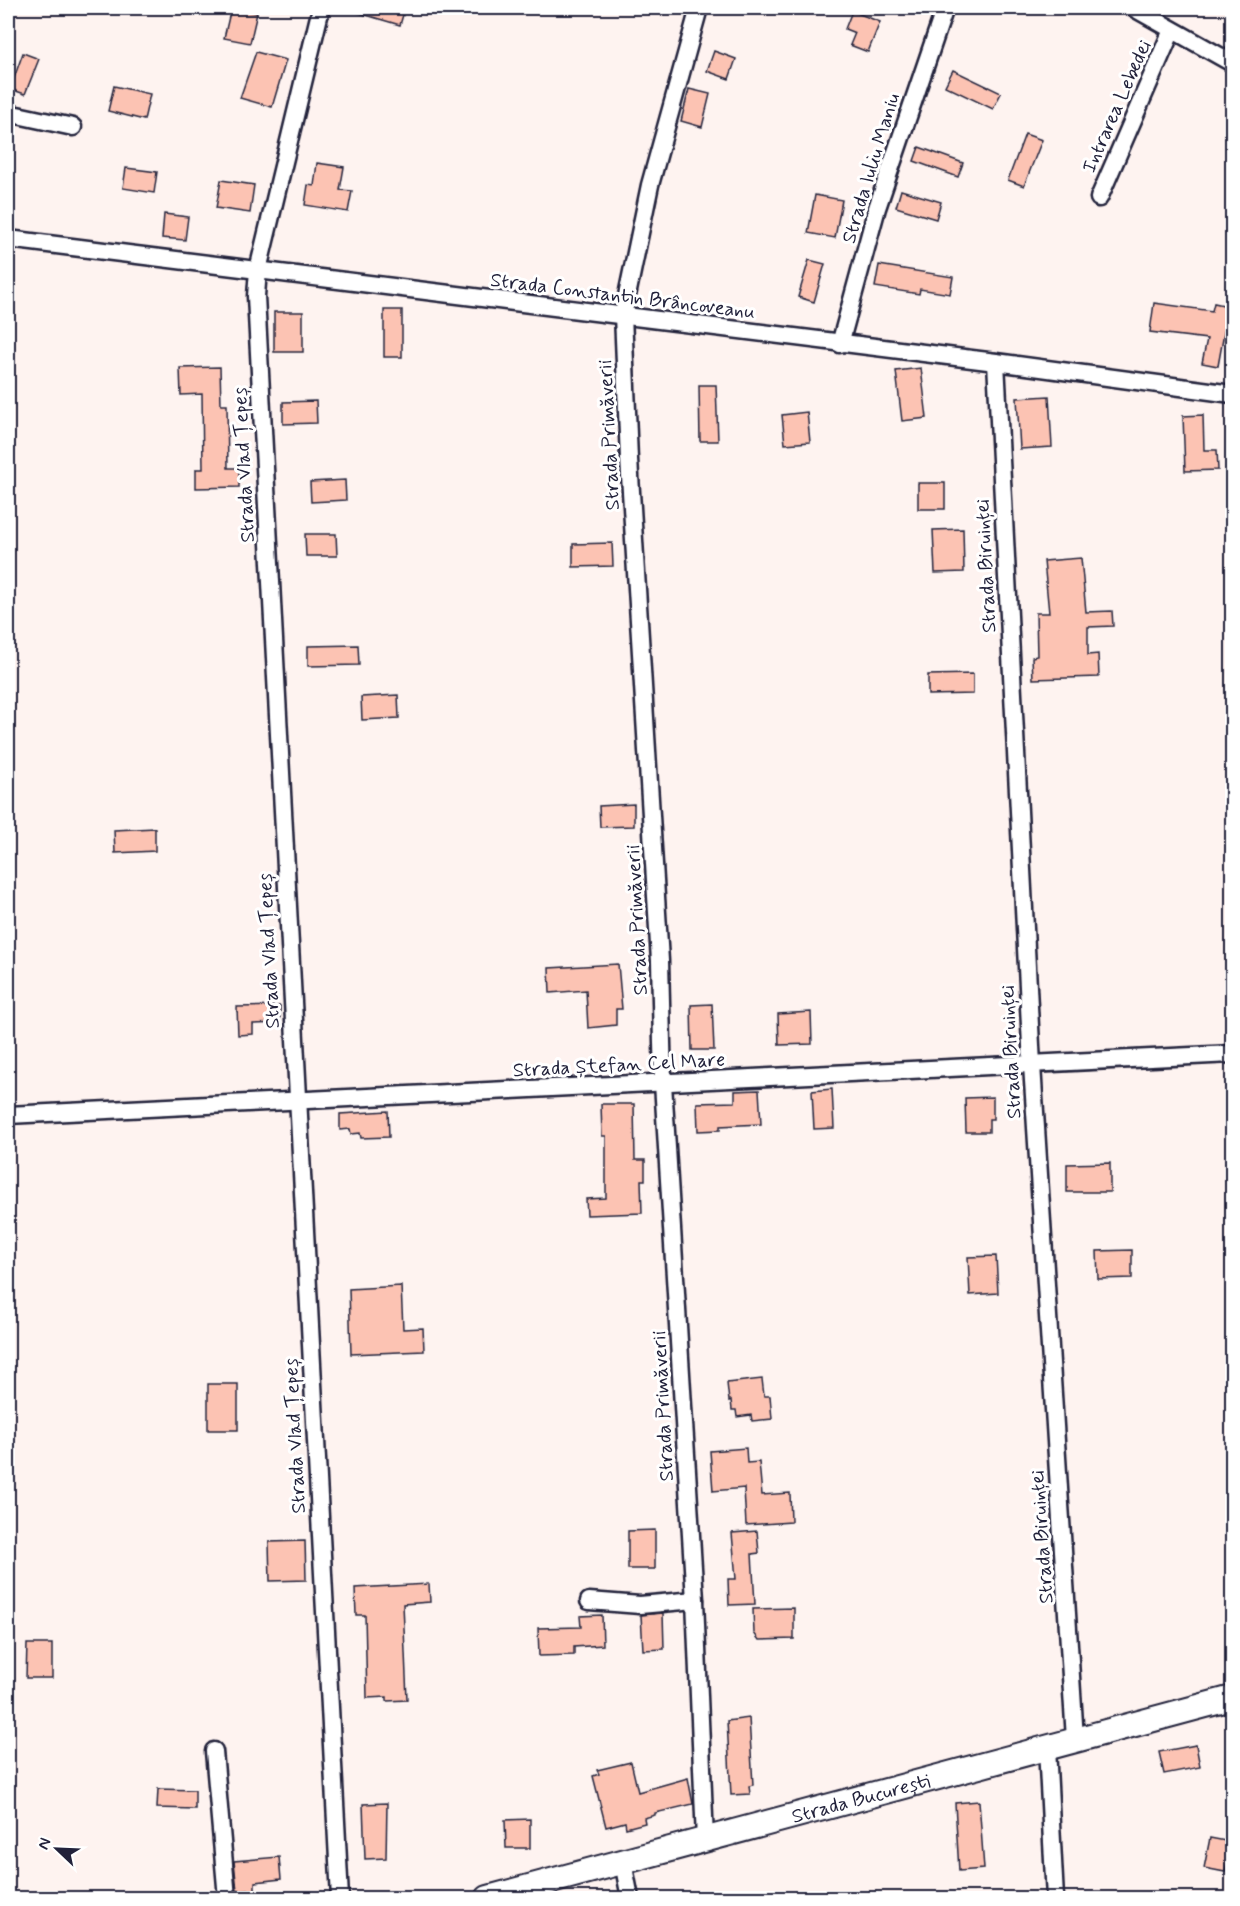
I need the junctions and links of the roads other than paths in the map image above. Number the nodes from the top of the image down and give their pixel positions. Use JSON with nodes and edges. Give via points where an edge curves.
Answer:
{"nodes":[{"id":1,"x":321,"y":8,"type":"edge"},
{"id":2,"x":699,"y":8,"type":"edge"},
{"id":3,"x":945,"y":8,"type":"edge"},
{"id":4,"x":1134,"y":8,"type":"edge"},
{"id":5,"x":1172,"y":30,"type":"junction"},
{"id":6,"x":1233,"y":63,"type":"edge"},
{"id":7,"x":8,"y":113,"type":"edge"},
{"id":8,"x":74,"y":127,"type":"dead end"},
{"id":9,"x":1099,"y":198,"type":"dead end"},
{"id":10,"x":8,"y":239,"type":"edge"},
{"id":11,"x":258,"y":270,"type":"junction"},
{"id":12,"x":623,"y":315,"type":"junction"},
{"id":13,"x":840,"y":344,"type":"junction"},
{"id":14,"x":996,"y":362,"type":"junction"},
{"id":15,"x":1233,"y":394,"type":"edge"},
{"id":16,"x":1233,"y":1054,"type":"edge"},
{"id":17,"x":1032,"y":1065,"type":"junction"},
{"id":18,"x":663,"y":1083,"type":"junction"},
{"id":19,"x":297,"y":1101,"type":"junction"},
{"id":20,"x":8,"y":1115,"type":"edge"},
{"id":21,"x":695,"y":1600,"type":"junction"},
{"id":22,"x":589,"y":1601,"type":"dead end"},
{"id":23,"x":1233,"y":1698,"type":"edge"},
{"id":24,"x":1075,"y":1739,"type":"junction"},
{"id":25,"x":1047,"y":1748,"type":"junction"},
{"id":26,"x":214,"y":1751,"type":"dead end"},
{"id":27,"x":705,"y":1840,"type":"junction"},
{"id":28,"x":623,"y":1862,"type":"junction"},
{"id":29,"x":227,"y":1899,"type":"edge"},
{"id":30,"x":340,"y":1899,"type":"edge"},
{"id":31,"x":488,"y":1899,"type":"edge"},
{"id":32,"x":630,"y":1899,"type":"edge"},
{"id":33,"x":1055,"y":1899,"type":"edge"}],
"edges":[{"from":1,"to":11,"type":"street","name":"Strada Vlad Țepeș"},
{"from":2,"to":12,"type":"street","name":"Strada Primăverii","via":[[650,185]]},
{"from":3,"to":13,"type":"street","name":"Strada Iuliu Maniu","via":[[877,208]]},
{"from":4,"to":5,"type":"street"},
{"from":5,"to":6,"type":"street"},
{"from":5,"to":9,"type":"street","name":"Intrarea Lebedei"},
{"from":7,"to":8,"type":"street"},
{"from":10,"to":11,"type":"street","name":"Strada Constantin Brâncoveanu"},
{"from":11,"to":12,"type":"street","name":"Strada Constantin Brâncoveanu"},
{"from":11,"to":19,"type":"street","name":"Strada Vlad Țepeș","via":[[256,296]]},
{"from":12,"to":13,"type":"street","name":"Strada Constantin Brâncoveanu"},
{"from":12,"to":18,"type":"street","name":"Strada Primăverii","via":[[655,871]]},
{"from":13,"to":14,"type":"street","name":"Strada Constantin Brâncoveanu"},
{"from":14,"to":15,"type":"street","name":"Strada Constantin Brâncoveanu"},
{"from":14,"to":17,"type":"street","name":"Strada Biruinței"},
{"from":16,"to":17,"type":"street","name":"Strada Ștefan Cel Mare"},
{"from":17,"to":18,"type":"street","name":"Strada Ștefan Cel Mare"},
{"from":17,"to":24,"type":"street","name":"Strada Biruinței"},
{"from":18,"to":19,"type":"street","name":"Strada Ștefan Cel Mare"},
{"from":18,"to":21,"type":"street","name":"Strada Primăverii"},
{"from":19,"to":20,"type":"street","name":"Strada Ștefan Cel Mare"},
{"from":19,"to":30,"type":"street","name":"Strada Vlad Țepeș"},
{"from":21,"to":22,"type":"street","via":[[640,1605]]},
{"from":21,"to":27,"type":"street","name":"Strada Primăverii"},
{"from":23,"to":24,"type":"main road","name":"Strada București"},
{"from":24,"to":25,"type":"main road","name":"Strada București"},
{"from":25,"to":27,"type":"main road","name":"Strada București"},
{"from":25,"to":33,"type":"street"},
{"from":26,"to":29,"type":"street"},
{"from":27,"to":28,"type":"main road","name":"Strada București"},
{"from":28,"to":31,"type":"main road","name":"Strada București"},
{"from":28,"to":32,"type":"street"}]}
